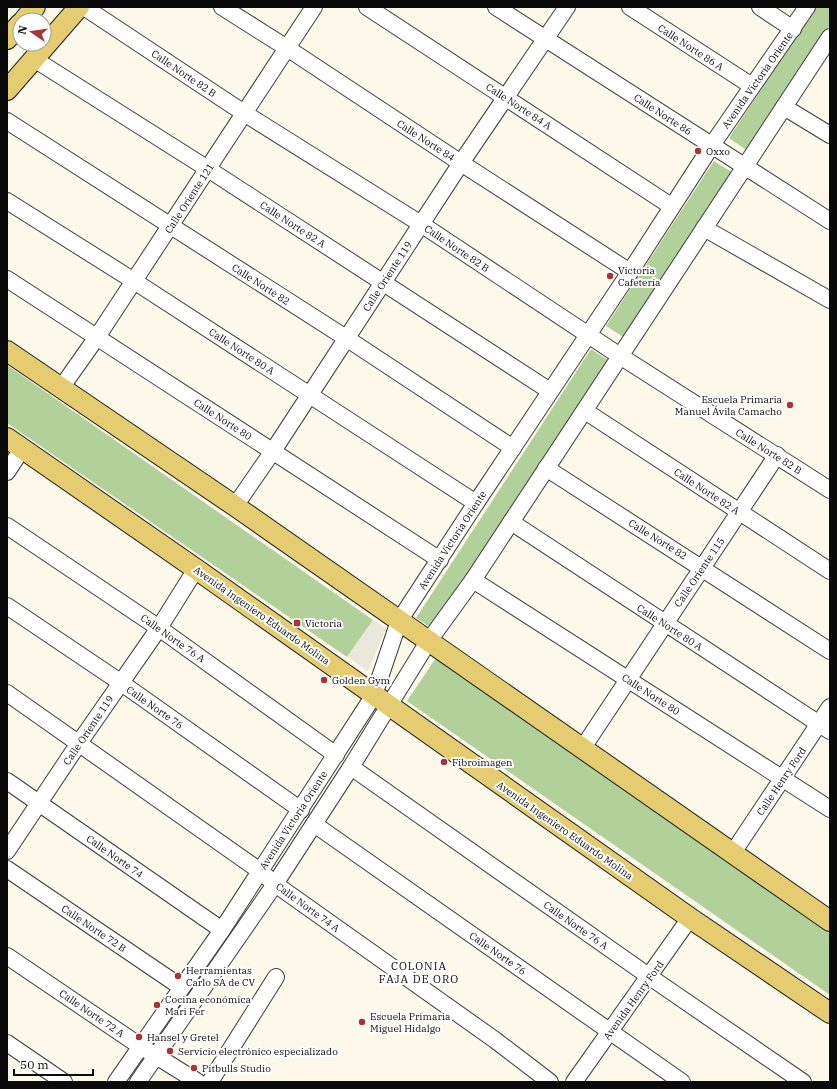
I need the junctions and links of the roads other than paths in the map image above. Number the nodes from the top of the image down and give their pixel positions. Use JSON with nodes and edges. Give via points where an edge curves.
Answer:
{"nodes":[{"id":1,"x":79,"y":7,"type":"edge"},
{"id":2,"x":84,"y":7,"type":"edge"},
{"id":3,"x":222,"y":7,"type":"edge"},
{"id":4,"x":314,"y":7,"type":"edge"},
{"id":5,"x":367,"y":7,"type":"edge"},
{"id":6,"x":496,"y":7,"type":"edge"},
{"id":7,"x":567,"y":7,"type":"edge"},
{"id":8,"x":630,"y":7,"type":"edge"},
{"id":9,"x":760,"y":7,"type":"edge"},
{"id":10,"x":807,"y":7,"type":"edge"},
{"id":11,"x":793,"y":29,"type":"junction"},
{"id":12,"x":545,"y":38,"type":"junction"},
{"id":13,"x":828,"y":45,"type":"edge"},
{"id":14,"x":287,"y":48,"type":"junction"},
{"id":15,"x":34,"y":60,"type":"junction"},
{"id":16,"x":752,"y":86,"type":"junction"},
{"id":17,"x":7,"y":90,"type":"edge"},
{"id":18,"x":506,"y":98,"type":"junction"},
{"id":19,"x":784,"y":107,"type":"junction"},
{"id":20,"x":244,"y":113,"type":"junction"},
{"id":21,"x":7,"y":121,"type":"edge"},
{"id":22,"x":830,"y":135,"type":"edge"},
{"id":23,"x":712,"y":145,"type":"junction"},
{"id":24,"x":461,"y":163,"type":"junction"},
{"id":25,"x":744,"y":166,"type":"junction"},
{"id":26,"x":208,"y":169,"type":"junction"},
{"id":27,"x":7,"y":201,"type":"edge"},
{"id":28,"x":671,"y":206,"type":"junction"},
{"id":29,"x":830,"y":221,"type":"edge"},
{"id":30,"x":421,"y":224,"type":"junction"},
{"id":31,"x":170,"y":226,"type":"junction"},
{"id":32,"x":704,"y":228,"type":"junction"},
{"id":33,"x":630,"y":272,"type":"junction"},
{"id":34,"x":7,"y":279,"type":"edge"},
{"id":35,"x":134,"y":280,"type":"junction"},
{"id":36,"x":383,"y":283,"type":"junction"},
{"id":37,"x":830,"y":300,"type":"edge"},
{"id":38,"x":588,"y":335,"type":"junction"},
{"id":39,"x":97,"y":337,"type":"junction"},
{"id":40,"x":346,"y":338,"type":"junction"},
{"id":41,"x":7,"y":350,"type":"edge"},
{"id":42,"x":620,"y":356,"type":"junction"},
{"id":43,"x":61,"y":388,"type":"junction"},
{"id":44,"x":550,"y":391,"type":"junction"},
{"id":45,"x":308,"y":395,"type":"junction"},
{"id":46,"x":585,"y":411,"type":"junction"},
{"id":47,"x":14,"y":444,"type":"edge"},
{"id":48,"x":513,"y":448,"type":"junction"},
{"id":49,"x":272,"y":451,"type":"junction"},
{"id":50,"x":777,"y":455,"type":"junction"},
{"id":51,"x":546,"y":468,"type":"junction"},
{"id":52,"x":7,"y":472,"type":"edge"},
{"id":53,"x":830,"y":490,"type":"edge"},
{"id":54,"x":476,"y":503,"type":"junction"},
{"id":55,"x":235,"y":506,"type":"junction"},
{"id":56,"x":740,"y":512,"type":"junction"},
{"id":57,"x":511,"y":522,"type":"junction"},
{"id":58,"x":7,"y":526,"type":"edge"},
{"id":59,"x":440,"y":560,"type":"junction"},
{"id":60,"x":702,"y":567,"type":"junction"},
{"id":61,"x":196,"y":569,"type":"junction"},
{"id":62,"x":830,"y":571,"type":"edge"},
{"id":63,"x":473,"y":580,"type":"junction"},
{"id":64,"x":7,"y":606,"type":"edge"},
{"id":65,"x":399,"y":621,"type":"junction"},
{"id":66,"x":665,"y":623,"type":"junction"},
{"id":67,"x":159,"y":628,"type":"junction"},
{"id":68,"x":428,"y":642,"type":"junction"},
{"id":69,"x":830,"y":651,"type":"edge"},
{"id":70,"x":628,"y":679,"type":"junction"},
{"id":71,"x":120,"y":682,"type":"junction"},
{"id":72,"x":7,"y":693,"type":"edge"},
{"id":73,"x":382,"y":700,"type":"junction"},
{"id":74,"x":830,"y":707,"type":"edge"},
{"id":75,"x":825,"y":727,"type":"edge"},
{"id":76,"x":79,"y":743,"type":"junction"},
{"id":77,"x":582,"y":749,"type":"junction"},
{"id":78,"x":336,"y":756,"type":"junction"},
{"id":79,"x":351,"y":767,"type":"junction"},
{"id":80,"x":783,"y":778,"type":"junction"},
{"id":81,"x":7,"y":781,"type":"edge"},
{"id":82,"x":39,"y":803,"type":"junction"},
{"id":83,"x":830,"y":809,"type":"edge"},
{"id":84,"x":301,"y":810,"type":"junction"},
{"id":85,"x":314,"y":824,"type":"junction"},
{"id":86,"x":7,"y":851,"type":"edge"},
{"id":87,"x":732,"y":854,"type":"junction"},
{"id":88,"x":7,"y":869,"type":"edge"},
{"id":89,"x":260,"y":871,"type":"junction"},
{"id":90,"x":275,"y":884,"type":"junction"},
{"id":91,"x":690,"y":918,"type":"junction"},
{"id":92,"x":830,"y":921,"type":"edge"},
{"id":93,"x":222,"y":930,"type":"junction"},
{"id":94,"x":7,"y":956,"type":"edge"},
{"id":95,"x":276,"y":977,"type":"dead end"},
{"id":96,"x":650,"y":977,"type":"junction"},
{"id":97,"x":181,"y":987,"type":"junction"},
{"id":98,"x":830,"y":1013,"type":"edge"},
{"id":99,"x":610,"y":1032,"type":"junction"},
{"id":100,"x":7,"y":1043,"type":"edge"},
{"id":101,"x":140,"y":1046,"type":"junction"},
{"id":102,"x":156,"y":1056,"type":"junction"},
{"id":103,"x":64,"y":1082,"type":"edge"},
{"id":104,"x":116,"y":1082,"type":"edge"},
{"id":105,"x":138,"y":1082,"type":"edge"},
{"id":106,"x":198,"y":1082,"type":"edge"},
{"id":107,"x":210,"y":1082,"type":"edge"},
{"id":108,"x":550,"y":1082,"type":"edge"},
{"id":109,"x":574,"y":1082,"type":"edge"},
{"id":110,"x":682,"y":1082,"type":"edge"},
{"id":111,"x":803,"y":1082,"type":"edge"}],
"edges":[{"from":1,"to":15,"type":"main road"},
{"from":2,"to":20,"type":"street","name":"Calle Norte 82 B"},
{"from":3,"to":14,"type":"street","name":"Calle Norte 84"},
{"from":4,"to":14,"type":"street","name":"Calle Oriente 121"},
{"from":5,"to":18,"type":"street","name":"Calle Norte 84 A"},
{"from":6,"to":12,"type":"street","name":"Calle Norte 86"},
{"from":7,"to":12,"type":"street","name":"Calle Oriente 119"},
{"from":8,"to":16,"type":"street","name":"Calle Norte 86 A"},
{"from":9,"to":11,"type":"street"},
{"from":10,"to":11,"type":"street","name":"Avenida Victoria Oriente"},
{"from":11,"to":16,"type":"street","name":"Avenida Victoria Oriente"},
{"from":12,"to":18,"type":"street","name":"Calle Oriente 119"},
{"from":12,"to":23,"type":"street","name":"Calle Norte 86"},
{"from":13,"to":19,"type":"street","name":"Avenida Victoria Oriente"},
{"from":14,"to":20,"type":"street","name":"Calle Oriente 121"},
{"from":14,"to":24,"type":"street","name":"Calle Norte 84"},
{"from":15,"to":17,"type":"main road"},
{"from":15,"to":26,"type":"street","name":"Calle Norte 82 A"},
{"from":16,"to":23,"type":"street","name":"Avenida Victoria Oriente"},
{"from":18,"to":24,"type":"street","name":"Calle Oriente 119"},
{"from":18,"to":28,"type":"street","name":"Calle Norte 84 A"},
{"from":19,"to":22,"type":"street"},
{"from":19,"to":25,"type":"street","name":"Avenida Victoria Oriente"},
{"from":20,"to":26,"type":"street","name":"Calle Oriente 121"},
{"from":20,"to":30,"type":"street","name":"Calle Norte 82 B"},
{"from":21,"to":31,"type":"street","name":"Calle Norte 82"},
{"from":23,"to":25,"type":"street","name":"Calle Norte 86"},
{"from":23,"to":28,"type":"street","name":"Avenida Victoria Oriente"},
{"from":24,"to":30,"type":"street","name":"Calle Oriente 119"},
{"from":24,"to":33,"type":"street","name":"Calle Norte 84"},
{"from":25,"to":29,"type":"street","name":"Calle Norte 86"},
{"from":25,"to":32,"type":"street","name":"Avenida Victoria Oriente"},
{"from":26,"to":31,"type":"street","name":"Calle Oriente 121"},
{"from":26,"to":36,"type":"street","name":"Calle Norte 82 A"},
{"from":27,"to":35,"type":"street","name":"Calle Norte 80 A"},
{"from":28,"to":33,"type":"street","name":"Avenida Victoria Oriente"},
{"from":30,"to":36,"type":"street","name":"Calle Oriente 119"},
{"from":30,"to":38,"type":"street","name":"Calle Norte 82 B"},
{"from":31,"to":35,"type":"street","name":"Calle Oriente 121"},
{"from":31,"to":40,"type":"street","name":"Calle Norte 82"},
{"from":32,"to":37,"type":"street"},
{"from":32,"to":42,"type":"street","name":"Avenida Victoria Oriente"},
{"from":33,"to":38,"type":"street","name":"Avenida Victoria Oriente"},
{"from":34,"to":39,"type":"street","name":"Calle Norte 80"},
{"from":35,"to":39,"type":"street","name":"Calle Oriente 121"},
{"from":35,"to":45,"type":"street","name":"Calle Norte 80 A"},
{"from":36,"to":40,"type":"street","name":"Calle Oriente 119"},
{"from":36,"to":44,"type":"street","name":"Calle Norte 82 A"},
{"from":38,"to":42,"type":"street","name":"Calle Norte 82 B"},
{"from":38,"to":44,"type":"street","name":"Avenida Victoria Oriente"},
{"from":39,"to":43,"type":"street","name":"Calle Oriente 121"},
{"from":39,"to":49,"type":"street","name":"Calle Norte 80"},
{"from":40,"to":45,"type":"street","name":"Calle Oriente 119"},
{"from":40,"to":48,"type":"street","name":"Calle Norte 82"},
{"from":41,"to":43,"type":"main road"},
{"from":42,"to":46,"type":"street","name":"Avenida Victoria Oriente"},
{"from":42,"to":50,"type":"street","name":"Calle Norte 82 B"},
{"from":43,"to":55,"type":"main road"},
{"from":44,"to":48,"type":"street","name":"Avenida Victoria Oriente"},
{"from":45,"to":49,"type":"street","name":"Calle Oriente 119"},
{"from":45,"to":54,"type":"street","name":"Calle Norte 80 A"},
{"from":46,"to":51,"type":"street","name":"Avenida Victoria Oriente"},
{"from":46,"to":56,"type":"street","name":"Calle Norte 82 A"},
{"from":47,"to":52,"type":"street"},
{"from":47,"to":61,"type":"main road","name":"Avenida Ingeniero Eduardo Molina"},
{"from":48,"to":54,"type":"street","name":"Avenida Victoria Oriente"},
{"from":49,"to":55,"type":"street","name":"Calle Oriente 119"},
{"from":49,"to":59,"type":"street","name":"Calle Norte 80"},
{"from":50,"to":53,"type":"street","name":"Calle Norte 82 B"},
{"from":50,"to":56,"type":"street","name":"Calle Oriente 115"},
{"from":51,"to":57,"type":"street","name":"Avenida Victoria Oriente"},
{"from":51,"to":60,"type":"street","name":"Calle Norte 82"},
{"from":54,"to":59,"type":"street","name":"Avenida Victoria Oriente"},
{"from":55,"to":65,"type":"main road"},
{"from":56,"to":60,"type":"street","name":"Calle Oriente 115"},
{"from":56,"to":62,"type":"street","name":"Calle Norte 82 A"},
{"from":57,"to":63,"type":"street","name":"Avenida Victoria Oriente"},
{"from":57,"to":66,"type":"street","name":"Calle Norte 80 A"},
{"from":58,"to":67,"type":"street","name":"Calle Norte 76 A"},
{"from":59,"to":65,"type":"street","name":"Avenida Victoria Oriente"},
{"from":60,"to":66,"type":"street","name":"Calle Oriente 115"},
{"from":60,"to":69,"type":"street","name":"Calle Norte 82"},
{"from":61,"to":67,"type":"street","name":"Calle Oriente 119"},
{"from":61,"to":73,"type":"main road","name":"Avenida Ingeniero Eduardo Molina"},
{"from":63,"to":68,"type":"street","name":"Avenida Victoria Oriente"},
{"from":63,"to":70,"type":"street","name":"Calle Norte 80"},
{"from":64,"to":71,"type":"street","name":"Calle Norte 76"},
{"from":65,"to":68,"type":"main road"},
{"from":65,"to":73,"type":"street","name":"Avenida Victoria Oriente"},
{"from":66,"to":70,"type":"street","name":"Calle Oriente 115"},
{"from":66,"to":75,"type":"street","name":"Calle Norte 80 A"},
{"from":67,"to":71,"type":"street","name":"Calle Oriente 119"},
{"from":67,"to":78,"type":"street","name":"Calle Norte 76 A"},
{"from":68,"to":73,"type":"street","name":"Avenida Victoria Oriente"},
{"from":68,"to":77,"type":"main road"},
{"from":70,"to":77,"type":"street","name":"Calle Oriente 115"},
{"from":70,"to":80,"type":"street","name":"Calle Norte 80"},
{"from":71,"to":76,"type":"street","name":"Calle Oriente 119"},
{"from":71,"to":84,"type":"street","name":"Calle Norte 76"},
{"from":72,"to":76,"type":"street","name":"Calle Norte 74 A"},
{"from":73,"to":78,"type":"street","name":"Avenida Victoria Oriente"},
{"from":73,"to":79,"type":"street","name":"Avenida Victoria Oriente"},
{"from":73,"to":91,"type":"main road","name":"Avenida Ingeniero Eduardo Molina"},
{"from":74,"to":75,"type":"street","name":"Calle Henry Ford"},
{"from":75,"to":80,"type":"street","name":"Calle Henry Ford"},
{"from":76,"to":82,"type":"street","name":"Calle Oriente 119"},
{"from":76,"to":89,"type":"street","name":"Calle Norte 74 A"},
{"from":77,"to":87,"type":"main road"},
{"from":78,"to":84,"type":"street","name":"Avenida Victoria Oriente"},
{"from":79,"to":85,"type":"street","name":"Avenida Victoria Oriente"},
{"from":79,"to":96,"type":"street","name":"Calle Norte 76 A"},
{"from":80,"to":83,"type":"street","name":"Calle Norte 80"},
{"from":80,"to":87,"type":"street","name":"Calle Henry Ford"},
{"from":81,"to":82,"type":"street","name":"Calle Norte 74"},
{"from":82,"to":86,"type":"street","name":"Calle Oriente 119"},
{"from":82,"to":93,"type":"street","name":"Calle Norte 74"},
{"from":84,"to":89,"type":"street","name":"Avenida Victoria Oriente"},
{"from":85,"to":90,"type":"street","name":"Avenida Victoria Oriente"},
{"from":85,"to":99,"type":"street","name":"Calle Norte 76"},
{"from":87,"to":92,"type":"main road"},
{"from":88,"to":97,"type":"street","name":"Calle Norte 72 B"},
{"from":89,"to":90,"type":"street","name":"Calle Norte 74 A"},
{"from":89,"to":93,"type":"street","name":"Avenida Victoria Oriente"},
{"from":90,"to":102,"type":"street","name":"Avenida Victoria Oriente"},
{"from":90,"to":108,"type":"street","name":"Calle Norte 74 A"},
{"from":91,"to":96,"type":"street","name":"Avenida Henry Ford"},
{"from":91,"to":98,"type":"main road","name":"Avenida Ingeniero Eduardo Molina"},
{"from":93,"to":97,"type":"street","name":"Avenida Victoria Oriente"},
{"from":94,"to":101,"type":"street","name":"Calle Norte 72 A"},
{"from":95,"to":107,"type":"street"},
{"from":96,"to":99,"type":"street","name":"Avenida Henry Ford"},
{"from":96,"to":111,"type":"street","name":"Calle Norte 76 A"},
{"from":97,"to":101,"type":"street","name":"Avenida Victoria Oriente"},
{"from":99,"to":109,"type":"street","name":"Avenida Henry Ford"},
{"from":99,"to":110,"type":"street","name":"Calle Norte 76"},
{"from":100,"to":103,"type":"street"},
{"from":101,"to":102,"type":"street","name":"Calle Norte 72 A"},
{"from":101,"to":104,"type":"street","name":"Avenida Victoria Oriente"},
{"from":102,"to":105,"type":"street","name":"Avenida Victoria Oriente"},
{"from":102,"to":106,"type":"street","name":"Calle Norte 72 A"}]}
